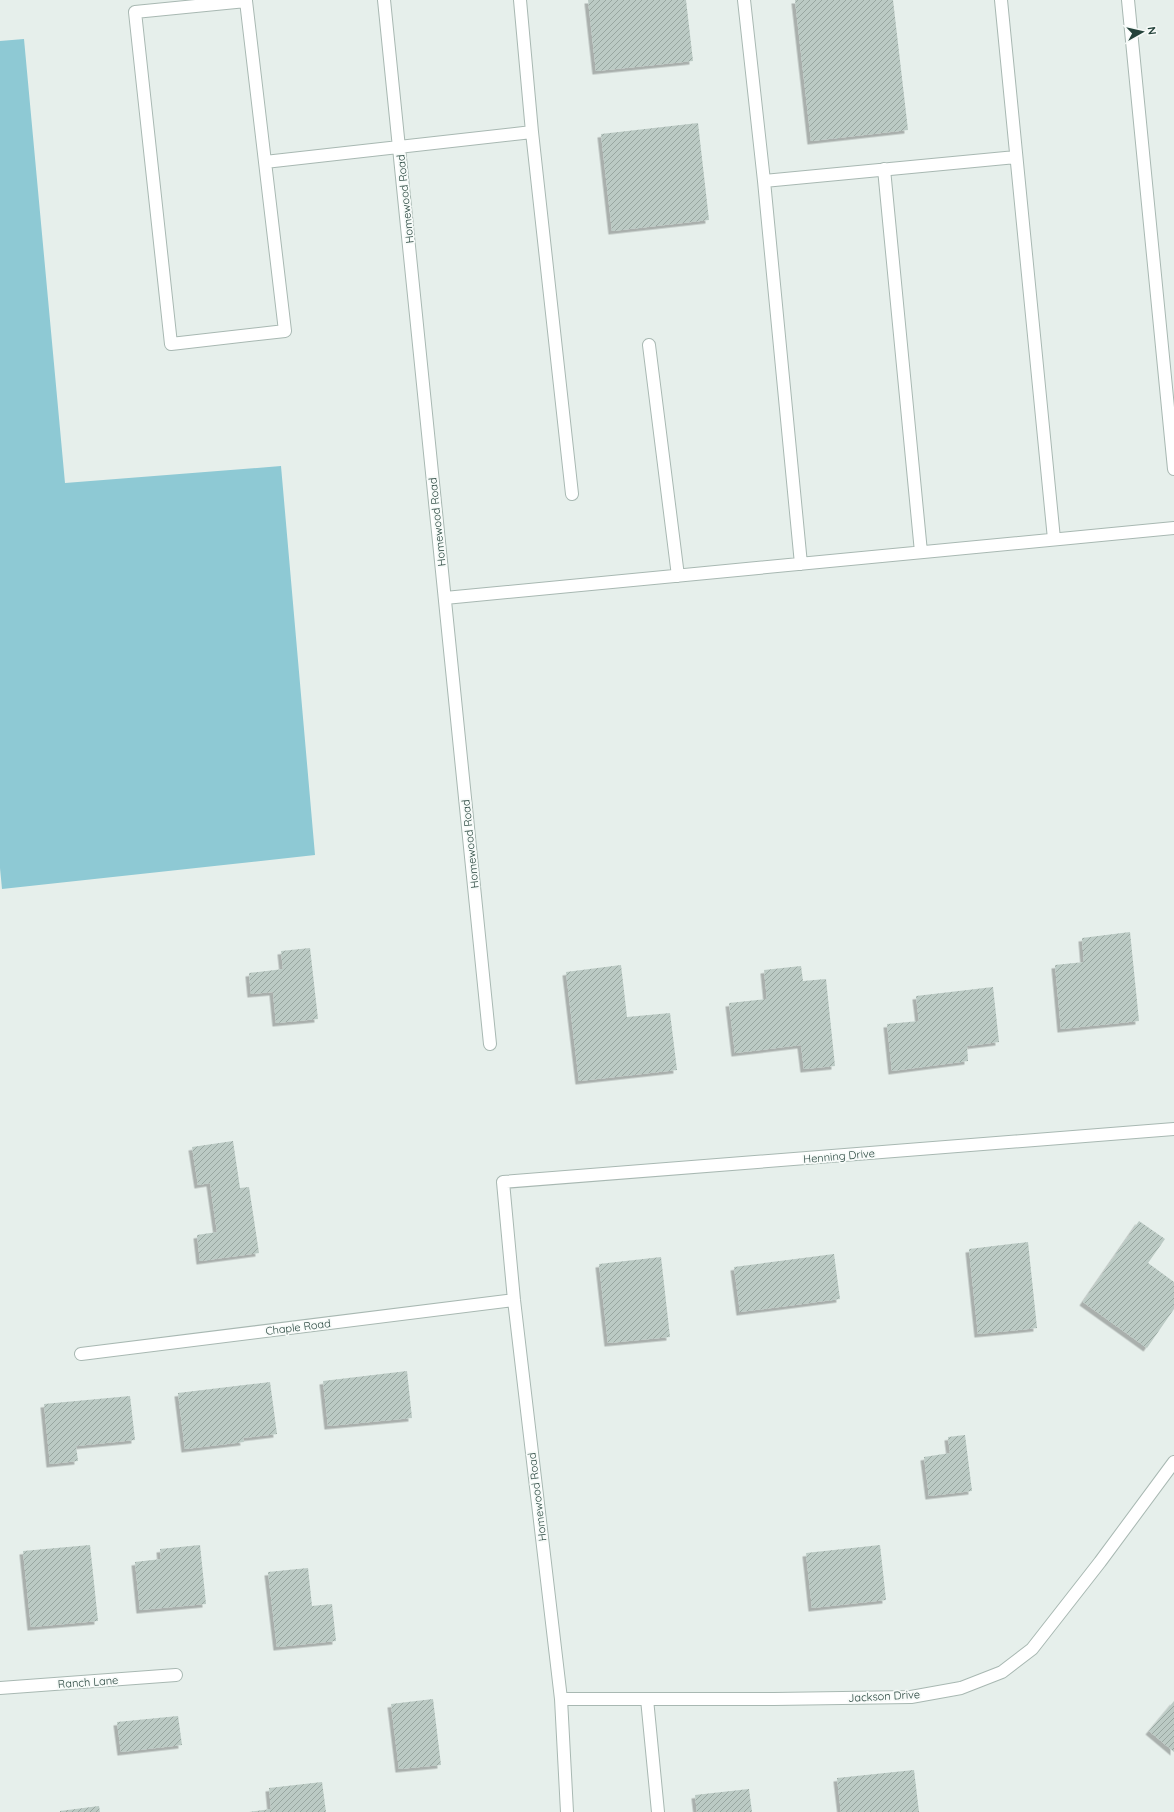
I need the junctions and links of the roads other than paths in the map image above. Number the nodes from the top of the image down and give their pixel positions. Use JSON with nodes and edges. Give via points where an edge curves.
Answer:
{"nodes":[{"id":1,"x":384,"y":0,"type":"edge"},
{"id":2,"x":520,"y":0,"type":"edge"},
{"id":3,"x":744,"y":0,"type":"edge"},
{"id":4,"x":1001,"y":0,"type":"edge"},
{"id":5,"x":1128,"y":0,"type":"edge"},
{"id":6,"x":532,"y":132,"type":"junction"},
{"id":7,"x":400,"y":148,"type":"junction"},
{"id":8,"x":1016,"y":156,"type":"junction"},
{"id":9,"x":265,"y":162,"type":"junction"},
{"id":10,"x":884,"y":169,"type":"junction"},
{"id":11,"x":764,"y":181,"type":"junction"},
{"id":12,"x":649,"y":344,"type":"dead end"},
{"id":13,"x":1174,"y":469,"type":"edge"},
{"id":14,"x":572,"y":494,"type":"dead end"},
{"id":15,"x":1174,"y":528,"type":"edge"},
{"id":16,"x":1054,"y":539,"type":"junction"},
{"id":17,"x":921,"y":552,"type":"junction"},
{"id":18,"x":801,"y":564,"type":"junction"},
{"id":19,"x":678,"y":576,"type":"junction"},
{"id":20,"x":445,"y":598,"type":"junction"},
{"id":21,"x":490,"y":1044,"type":"dead end"},
{"id":22,"x":1174,"y":1129,"type":"edge"},
{"id":23,"x":503,"y":1182,"type":"joint"},
{"id":24,"x":514,"y":1300,"type":"junction"},
{"id":25,"x":81,"y":1354,"type":"dead end"},
{"id":26,"x":1174,"y":1462,"type":"edge"},
{"id":27,"x":176,"y":1675,"type":"dead end"},
{"id":28,"x":0,"y":1688,"type":"edge"},
{"id":29,"x":561,"y":1699,"type":"junction"},
{"id":30,"x":647,"y":1699,"type":"junction"},
{"id":31,"x":567,"y":1812,"type":"edge"},
{"id":32,"x":658,"y":1812,"type":"edge"}],
"edges":[{"from":1,"to":7,"type":"street","name":"Homewood Road"},
{"from":2,"to":6,"type":"street"},
{"from":3,"to":11,"type":"street"},
{"from":4,"to":8,"type":"street"},
{"from":5,"to":13,"type":"street"},
{"from":6,"to":7,"type":"street"},
{"from":6,"to":14,"type":"street"},
{"from":7,"to":9,"type":"street"},
{"from":7,"to":20,"type":"street","name":"Homewood Road"},
{"from":8,"to":10,"type":"street"},
{"from":8,"to":16,"type":"street"},
{"from":9,"to":9,"type":"street","via":[[285,331],[171,344],[135,12],[246,1]]},
{"from":10,"to":11,"type":"street"},
{"from":10,"to":17,"type":"street"},
{"from":11,"to":18,"type":"street"},
{"from":12,"to":19,"type":"street"},
{"from":15,"to":16,"type":"street"},
{"from":16,"to":17,"type":"street"},
{"from":17,"to":18,"type":"street"},
{"from":18,"to":19,"type":"street"},
{"from":19,"to":20,"type":"street"},
{"from":20,"to":21,"type":"street","name":"Homewood Road"},
{"from":22,"to":23,"type":"street","name":"Henning Drive"},
{"from":23,"to":24,"type":"street","name":"Homewood Road"},
{"from":24,"to":25,"type":"street","name":"Chaple Road"},
{"from":24,"to":29,"type":"street","name":"Homewood Road"},
{"from":26,"to":30,"type":"street","name":"Jackson Drive","via":[[1032,1649],[1002,1672],[961,1688],[911,1697]]},
{"from":27,"to":28,"type":"street","name":"Ranch Lane"},
{"from":29,"to":30,"type":"street","name":"Jackson Drive"},
{"from":29,"to":31,"type":"street","name":"Homewood Road"},
{"from":30,"to":32,"type":"street"}]}
